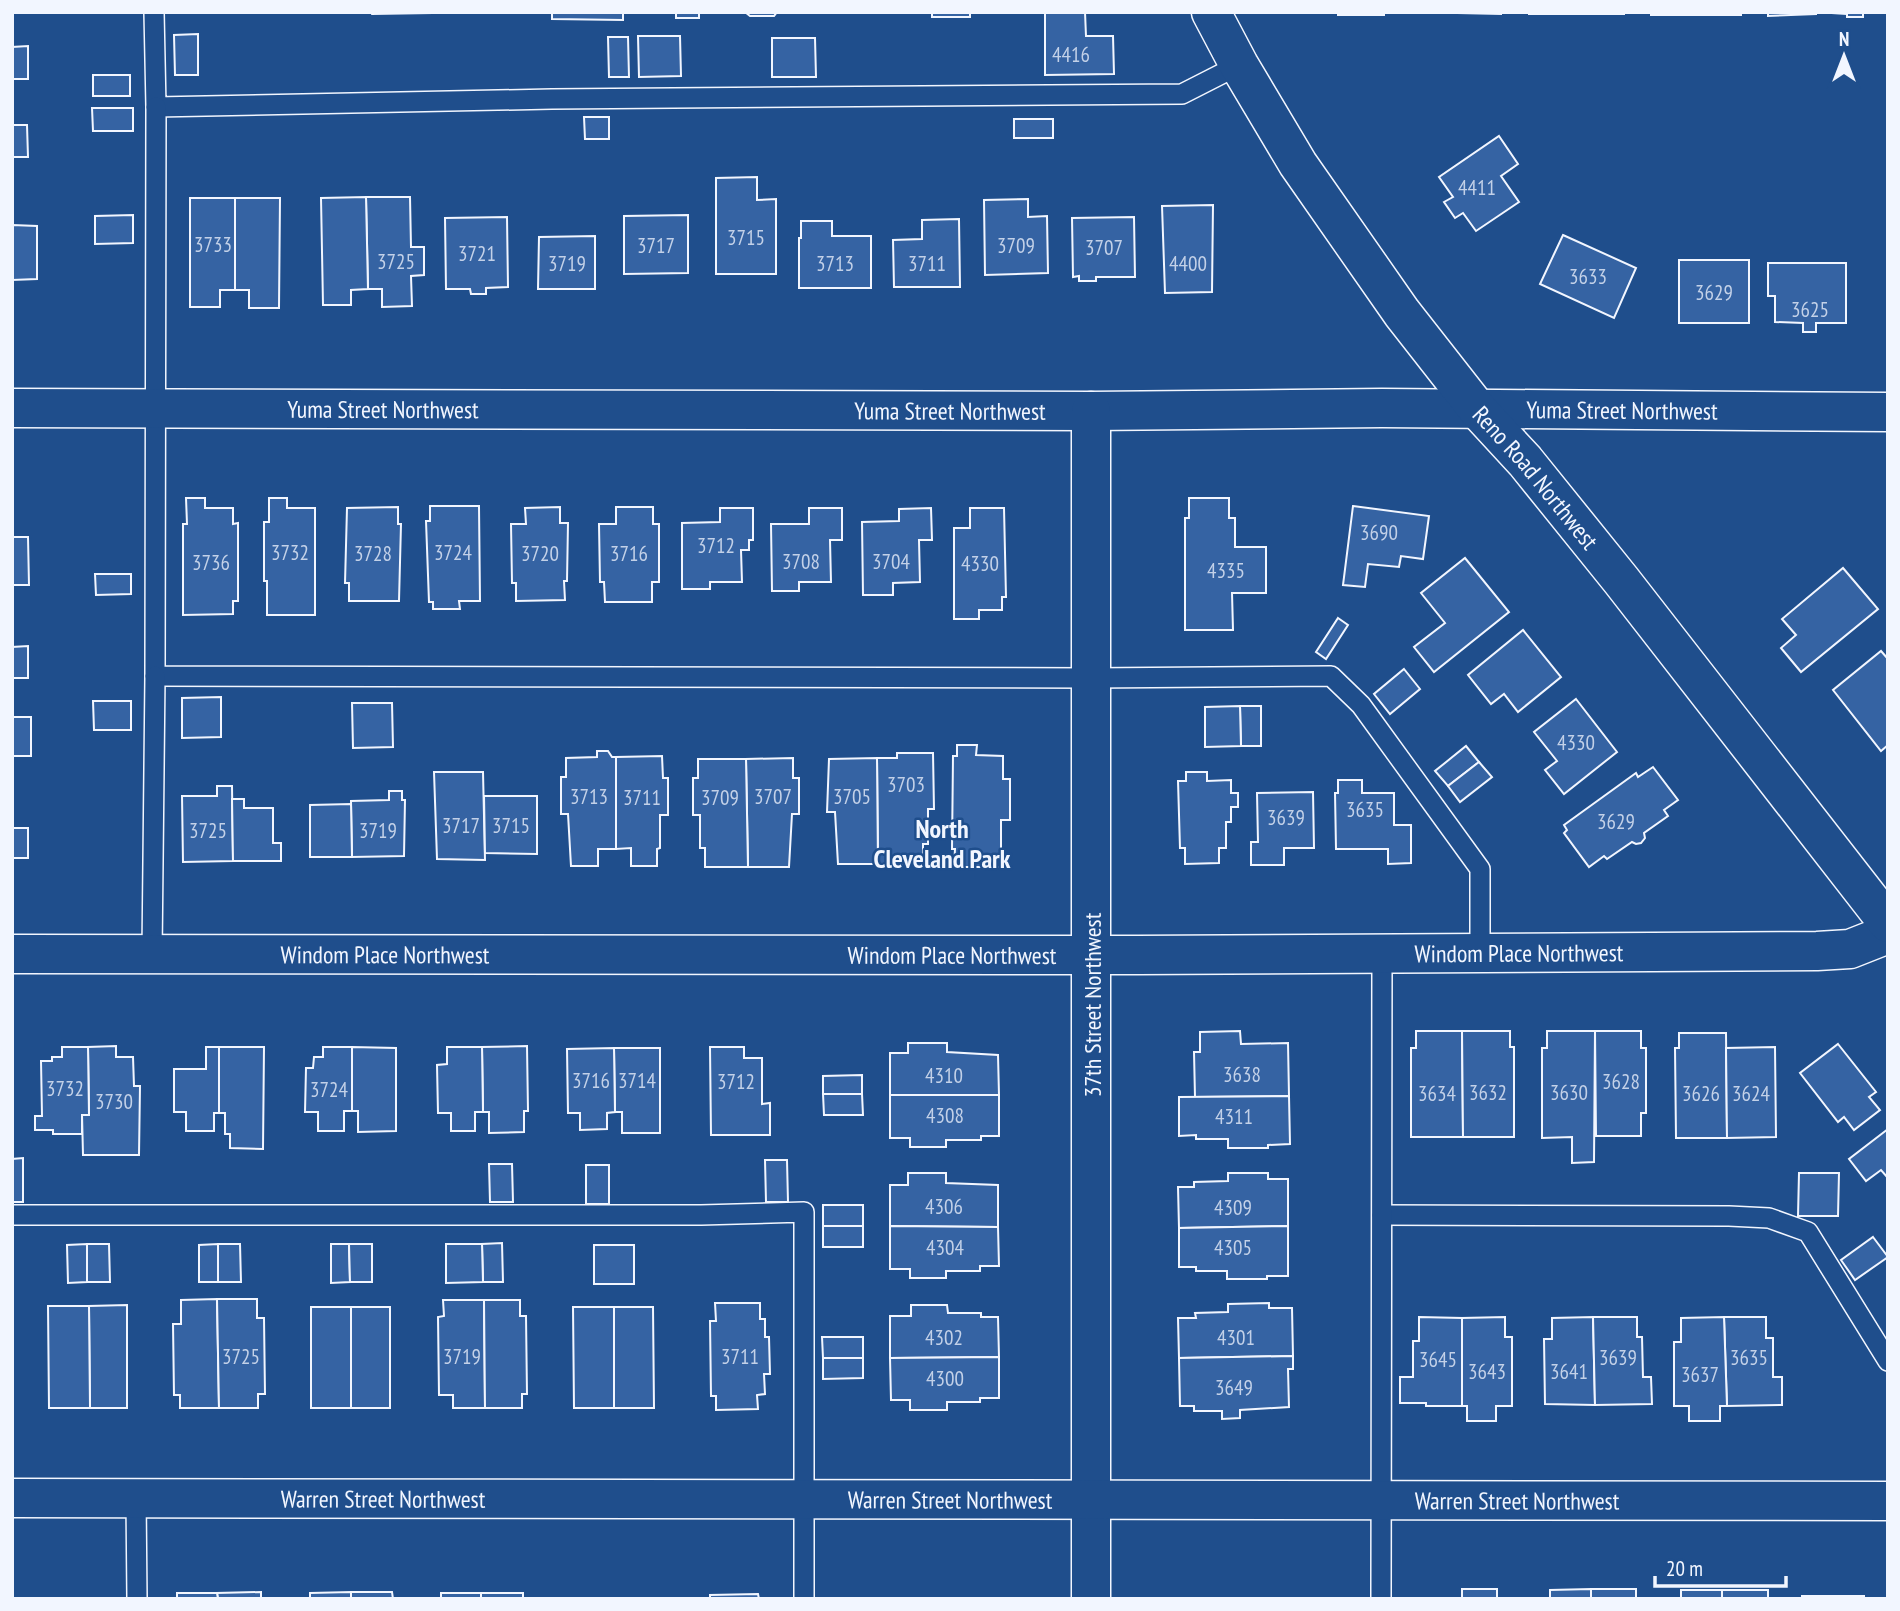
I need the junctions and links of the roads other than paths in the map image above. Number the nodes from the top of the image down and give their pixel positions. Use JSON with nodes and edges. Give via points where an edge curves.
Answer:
{"nodes":[{"id":1,"x":153,"y":12,"type":"edge"},
{"id":2,"x":1211,"y":12,"type":"edge"},
{"id":3,"x":1239,"y":65,"type":"junction"},
{"id":4,"x":156,"y":107,"type":"junction"},
{"id":5,"x":12,"y":408,"type":"edge"},
{"id":6,"x":154,"y":408,"type":"junction"},
{"id":7,"x":1478,"y":410,"type":"junction"},
{"id":8,"x":1091,"y":411,"type":"junction"},
{"id":9,"x":1888,"y":412,"type":"edge"},
{"id":10,"x":155,"y":676,"type":"junction"},
{"id":11,"x":1092,"y":678,"type":"junction"},
{"id":12,"x":1888,"y":923,"type":"edge"},
{"id":13,"x":1888,"y":934,"type":"edge"},
{"id":14,"x":12,"y":954,"type":"edge"},
{"id":15,"x":152,"y":954,"type":"junction"},
{"id":16,"x":1382,"y":954,"type":"junction"},
{"id":17,"x":1480,"y":954,"type":"junction"},
{"id":18,"x":1093,"y":955,"type":"junction"},
{"id":19,"x":12,"y":1215,"type":"edge"},
{"id":20,"x":1382,"y":1215,"type":"junction"},
{"id":21,"x":1888,"y":1361,"type":"edge"},
{"id":22,"x":12,"y":1498,"type":"edge"},
{"id":23,"x":136,"y":1498,"type":"junction"},
{"id":24,"x":805,"y":1500,"type":"junction"},
{"id":25,"x":1091,"y":1501,"type":"junction"},
{"id":26,"x":1381,"y":1501,"type":"junction"},
{"id":27,"x":1888,"y":1501,"type":"edge"},
{"id":28,"x":137,"y":1599,"type":"edge"},
{"id":29,"x":804,"y":1599,"type":"edge"},
{"id":30,"x":1091,"y":1599,"type":"edge"},
{"id":31,"x":1381,"y":1599,"type":"edge"}],
"edges":[{"from":1,"to":4,"type":"lane"},
{"from":2,"to":3,"type":"street","name":"Reno Road Northwest"},
{"from":3,"to":4,"type":"lane","via":[[1182,94]]},
{"from":3,"to":7,"type":"street","name":"Reno Road Northwest","via":[[1339,226]]},
{"from":4,"to":6,"type":"lane"},
{"from":5,"to":6,"type":"street","name":"Yuma Street Northwest"},
{"from":6,"to":8,"type":"street","name":"Yuma Street Northwest"},
{"from":6,"to":10,"type":"lane"},
{"from":7,"to":8,"type":"street","name":"Yuma Street Northwest"},
{"from":7,"to":9,"type":"street","name":"Yuma Street Northwest"},
{"from":7,"to":12,"type":"street","name":"Reno Road Northwest","via":[[1621,580]]},
{"from":8,"to":11,"type":"street","name":"37th Street Northwest"},
{"from":10,"to":11,"type":"lane"},
{"from":10,"to":15,"type":"lane"},
{"from":11,"to":17,"type":"lane","via":[[1331,676],[1362,705],[1480,869]]},
{"from":11,"to":18,"type":"street","name":"37th Street Northwest"},
{"from":13,"to":17,"type":"street","name":"Windom Place Northwest","via":[[1850,949],[1817,951]]},
{"from":14,"to":15,"type":"street","name":"Windom Place Northwest"},
{"from":15,"to":18,"type":"street","name":"Windom Place Northwest"},
{"from":16,"to":17,"type":"street","name":"Windom Place Northwest"},
{"from":16,"to":18,"type":"street","name":"Windom Place Northwest"},
{"from":16,"to":20,"type":"lane"},
{"from":18,"to":25,"type":"street","name":"37th Street Northwest"},
{"from":19,"to":24,"type":"lane","via":[[804,1212]]},
{"from":20,"to":21,"type":"lane","via":[[1769,1218],[1808,1232]]},
{"from":20,"to":26,"type":"lane"},
{"from":22,"to":23,"type":"street","name":"Warren Street Northwest"},
{"from":23,"to":24,"type":"street","name":"Warren Street Northwest"},
{"from":23,"to":28,"type":"lane"},
{"from":24,"to":25,"type":"street","name":"Warren Street Northwest"},
{"from":24,"to":29,"type":"lane"},
{"from":25,"to":26,"type":"street","name":"Warren Street Northwest"},
{"from":25,"to":30,"type":"street","name":"37th Street Northwest"},
{"from":26,"to":27,"type":"street","name":"Warren Street Northwest"},
{"from":26,"to":31,"type":"lane"}]}
